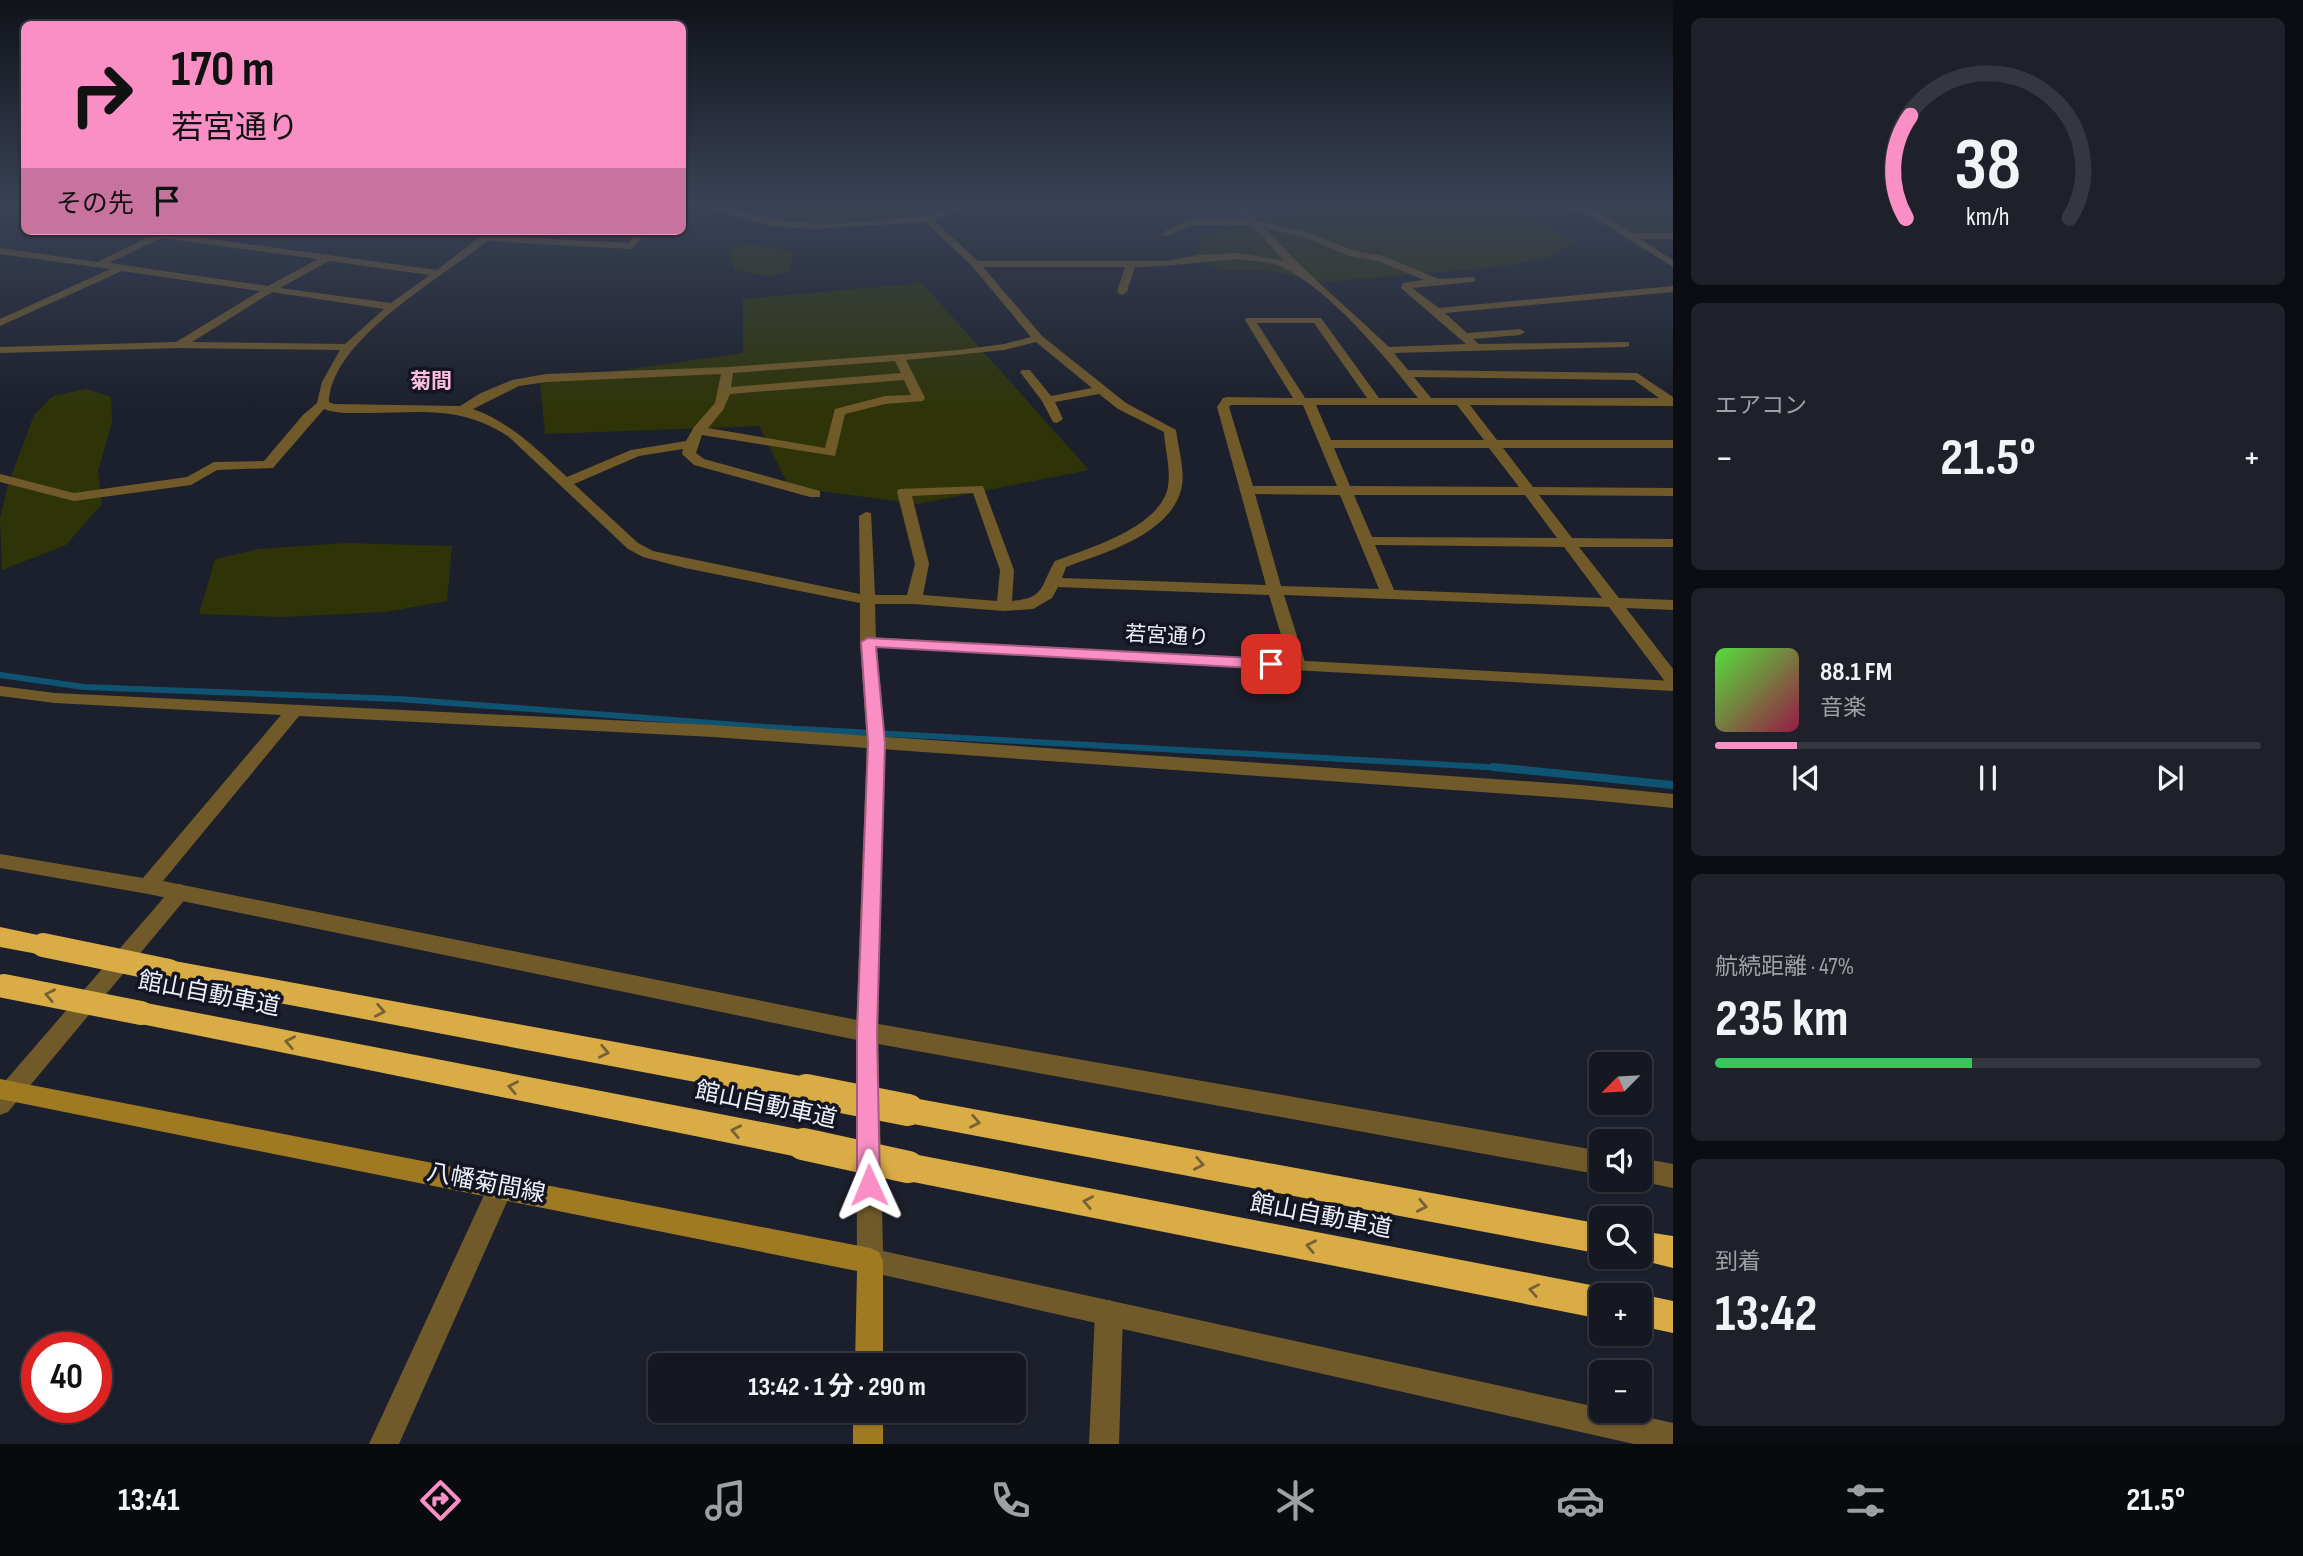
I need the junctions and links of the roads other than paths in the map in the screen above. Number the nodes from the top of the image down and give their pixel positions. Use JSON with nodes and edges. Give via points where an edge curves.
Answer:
{"nodes":[{"id":1,"x":109,"y":273,"type":"edge"},
{"id":2,"x":159,"y":273,"type":"edge"},
{"id":3,"x":299,"y":273,"type":"edge"},
{"id":4,"x":440,"y":273,"type":"edge"},
{"id":5,"x":983,"y":273,"type":"edge"},
{"id":6,"x":1128,"y":273,"type":"edge"},
{"id":7,"x":1301,"y":273,"type":"edge"},
{"id":8,"x":1417,"y":273,"type":"edge"},
{"id":9,"x":1471,"y":279,"type":"dead end"},
{"id":10,"x":1437,"y":282,"type":"junction"},
{"id":11,"x":270,"y":289,"type":"junction"},
{"id":12,"x":1673,"y":289,"type":"edge"},
{"id":13,"x":1122,"y":292,"type":"dead end"},
{"id":14,"x":396,"y":307,"type":"junction"},
{"id":15,"x":1440,"y":314,"type":"junction"},
{"id":16,"x":0,"y":323,"type":"edge"},
{"id":17,"x":1520,"y":332,"type":"dead end"},
{"id":18,"x":1464,"y":336,"type":"junction"},
{"id":19,"x":1038,"y":338,"type":"junction"},
{"id":20,"x":1625,"y":344,"type":"dead end"},
{"id":21,"x":179,"y":345,"type":"junction"},
{"id":22,"x":348,"y":347,"type":"junction"},
{"id":23,"x":1473,"y":347,"type":"junction"},
{"id":24,"x":0,"y":350,"type":"edge"},
{"id":25,"x":1386,"y":350,"type":"junction"},
{"id":26,"x":900,"y":356,"type":"junction"},
{"id":27,"x":728,"y":370,"type":"junction"},
{"id":28,"x":1026,"y":372,"type":"dead end"},
{"id":29,"x":1406,"y":373,"type":"junction"},
{"id":30,"x":909,"y":376,"type":"junction"},
{"id":31,"x":1100,"y":390,"type":"junction"},
{"id":32,"x":723,"y":391,"type":"junction"},
{"id":33,"x":1048,"y":400,"type":"junction"},
{"id":34,"x":1304,"y":401,"type":"junction"},
{"id":35,"x":1376,"y":401,"type":"junction"},
{"id":36,"x":1427,"y":401,"type":"junction"},
{"id":37,"x":1461,"y":401,"type":"junction"},
{"id":38,"x":1673,"y":402,"type":"edge"},
{"id":39,"x":323,"y":404,"type":"junction"},
{"id":40,"x":463,"y":410,"type":"junction"},
{"id":41,"x":1057,"y":419,"type":"dead end"},
{"id":42,"x":698,"y":430,"type":"junction"},
{"id":43,"x":689,"y":444,"type":"junction"},
{"id":44,"x":1327,"y":444,"type":"junction"},
{"id":45,"x":1493,"y":444,"type":"junction"},
{"id":46,"x":1673,"y":444,"type":"edge"},
{"id":47,"x":0,"y":478,"type":"edge"},
{"id":48,"x":565,"y":483,"type":"junction"},
{"id":49,"x":1249,"y":490,"type":"junction"},
{"id":50,"x":1343,"y":491,"type":"junction"},
{"id":51,"x":1529,"y":491,"type":"junction"},
{"id":52,"x":1673,"y":492,"type":"edge"},
{"id":53,"x":815,"y":494,"type":"dead end"},
{"id":54,"x":866,"y":516,"type":"dead end"},
{"id":55,"x":1364,"y":541,"type":"junction"},
{"id":56,"x":1568,"y":542,"type":"junction"},
{"id":57,"x":1673,"y":543,"type":"edge"},
{"id":58,"x":1053,"y":582,"type":"junction"},
{"id":59,"x":1274,"y":591,"type":"junction"},
{"id":60,"x":1389,"y":596,"type":"junction"},
{"id":61,"x":914,"y":599,"type":"junction"},
{"id":62,"x":868,"y":600,"type":"junction"},
{"id":63,"x":1616,"y":605,"type":"junction"},
{"id":64,"x":1673,"y":605,"type":"edge"},
{"id":65,"x":1004,"y":606,"type":"junction"},
{"id":66,"x":868,"y":642,"type":"junction"},
{"id":67,"x":1298,"y":665,"type":"junction"},
{"id":68,"x":1673,"y":680,"type":"edge"},
{"id":69,"x":1673,"y":686,"type":"edge"},
{"id":70,"x":0,"y":691,"type":"edge"},
{"id":71,"x":295,"y":709,"type":"junction"},
{"id":72,"x":876,"y":743,"type":"junction"},
{"id":73,"x":1673,"y":801,"type":"edge"},
{"id":74,"x":0,"y":861,"type":"edge"},
{"id":75,"x":148,"y":886,"type":"junction"},
{"id":76,"x":180,"y":892,"type":"junction"},
{"id":77,"x":0,"y":937,"type":"edge"},
{"id":78,"x":2,"y":986,"type":"edge"},
{"id":79,"x":867,"y":1032,"type":"junction"},
{"id":80,"x":3,"y":1095,"type":"edge"},
{"id":81,"x":1589,"y":1161,"type":"edge"},
{"id":82,"x":1652,"y":1172,"type":"edge"},
{"id":83,"x":1673,"y":1175,"type":"edge"},
{"id":84,"x":501,"y":1186,"type":"junction"},
{"id":85,"x":1589,"y":1237,"type":"edge"},
{"id":86,"x":1652,"y":1248,"type":"edge"},
{"id":87,"x":1673,"y":1252,"type":"edge"},
{"id":88,"x":870,"y":1261,"type":"junction"},
{"id":89,"x":1589,"y":1301,"type":"edge"},
{"id":90,"x":1652,"y":1313,"type":"edge"},
{"id":91,"x":1109,"y":1314,"type":"junction"},
{"id":92,"x":1673,"y":1317,"type":"edge"},
{"id":93,"x":869,"y":1353,"type":"edge"},
{"id":94,"x":868,"y":1423,"type":"edge"},
{"id":95,"x":1673,"y":1438,"type":"edge"},
{"id":96,"x":384,"y":1444,"type":"edge"},
{"id":97,"x":868,"y":1444,"type":"edge"},
{"id":98,"x":1104,"y":1444,"type":"edge"}],
"edges":[{"from":1,"to":16,"type":"street"},
{"from":2,"to":11,"type":"street"},
{"from":3,"to":11,"type":"street"},
{"from":4,"to":14,"type":"street"},
{"from":5,"to":19,"type":"street"},
{"from":6,"to":13,"type":"street"},
{"from":7,"to":25,"type":"street"},
{"from":8,"to":10,"type":"street"},
{"from":9,"to":10,"type":"street"},
{"from":10,"to":15,"type":"street","via":[[1406,288]]},
{"from":11,"to":14,"type":"street"},
{"from":11,"to":21,"type":"street"},
{"from":12,"to":15,"type":"street","via":[[1446,309]]},
{"from":14,"to":22,"type":"street"},
{"from":15,"to":18,"type":"street"},
{"from":17,"to":18,"type":"street"},
{"from":18,"to":23,"type":"street"},
{"from":19,"to":26,"type":"street","via":[[993,348]]},
{"from":19,"to":31,"type":"street"},
{"from":20,"to":23,"type":"street"},
{"from":21,"to":22,"type":"street"},
{"from":21,"to":24,"type":"street"},
{"from":22,"to":39,"type":"street","via":[[329,379]]},
{"from":23,"to":25,"type":"street"},
{"from":25,"to":29,"type":"street"},
{"from":26,"to":27,"type":"street"},
{"from":26,"to":30,"type":"street"},
{"from":27,"to":32,"type":"street"},
{"from":27,"to":40,"type":"street","via":[[547,378],[516,383]]},
{"from":28,"to":33,"type":"street"},
{"from":29,"to":36,"type":"street"},
{"from":29,"to":38,"type":"street","via":[[1637,377]]},
{"from":30,"to":32,"type":"street"},
{"from":30,"to":42,"type":"street","via":[[919,398],[885,400],[839,412],[830,453]]},
{"from":31,"to":33,"type":"street"},
{"from":31,"to":58,"type":"street","via":[[1170,430],[1174,490],[1156,519],[1129,536],[1060,564]]},
{"from":32,"to":42,"type":"street","via":[[720,404]]},
{"from":33,"to":41,"type":"street"},
{"from":34,"to":35,"type":"street"},
{"from":34,"to":35,"type":"street","via":[[1250,320],[1317,320]]},
{"from":34,"to":44,"type":"street"},
{"from":34,"to":49,"type":"street","via":[[1227,401],[1223,407]]},
{"from":35,"to":36,"type":"street"},
{"from":36,"to":37,"type":"street"},
{"from":37,"to":38,"type":"street"},
{"from":37,"to":45,"type":"street"},
{"from":39,"to":40,"type":"street","via":[[354,409]]},
{"from":39,"to":47,"type":"street","via":[[311,412],[284,452],[268,465],[214,466],[191,481],[74,497]]},
{"from":40,"to":48,"type":"street","via":[[492,420],[513,434]]},
{"from":42,"to":43,"type":"street"},
{"from":43,"to":48,"type":"street","via":[[636,453]]},
{"from":43,"to":53,"type":"street","via":[[688,454],[699,462]]},
{"from":44,"to":45,"type":"street"},
{"from":44,"to":50,"type":"street"},
{"from":45,"to":46,"type":"street"},
{"from":45,"to":51,"type":"street"},
{"from":48,"to":62,"type":"street","via":[[614,530],[648,554]]},
{"from":49,"to":50,"type":"street"},
{"from":49,"to":59,"type":"street"},
{"from":50,"to":51,"type":"street"},
{"from":50,"to":55,"type":"street"},
{"from":51,"to":52,"type":"street"},
{"from":51,"to":56,"type":"street"},
{"from":54,"to":62,"type":"street"},
{"from":55,"to":56,"type":"street"},
{"from":55,"to":60,"type":"street"},
{"from":56,"to":57,"type":"street"},
{"from":56,"to":63,"type":"street"},
{"from":58,"to":59,"type":"street"},
{"from":58,"to":65,"type":"street","via":[[1047,595],[1033,604]]},
{"from":59,"to":60,"type":"street"},
{"from":59,"to":67,"type":"street"},
{"from":60,"to":63,"type":"street"},
{"from":61,"to":62,"type":"street"},
{"from":61,"to":65,"type":"street"},
{"from":61,"to":65,"type":"street","via":[[922,564],[904,492],[978,489],[1007,570]]},
{"from":62,"to":66,"type":"street"},
{"from":63,"to":64,"type":"street"},
{"from":63,"to":68,"type":"street"},
{"from":66,"to":67,"type":"street","name":"若宮通り"},
{"from":66,"to":72,"type":"street"},
{"from":67,"to":69,"type":"street","name":"若宮通り"},
{"from":70,"to":71,"type":"street","via":[[55,698]]},
{"from":71,"to":72,"type":"street"},
{"from":71,"to":75,"type":"street"},
{"from":72,"to":73,"type":"street"},
{"from":72,"to":79,"type":"street"},
{"from":74,"to":75,"type":"street"},
{"from":75,"to":76,"type":"street"},
{"from":76,"to":79,"type":"street"},
{"from":76,"to":80,"type":"street"},
{"from":77,"to":85,"type":"highway","name":"館山自動車道","one_way":true,"bridge":true},
{"from":89,"to":78,"type":"highway","name":"館山自動車道","one_way":true,"bridge":true},
{"from":79,"to":81,"type":"street"},
{"from":79,"to":88,"type":"street"},
{"from":80,"to":84,"type":"main road","name":"八幡菊間線"},
{"from":82,"to":83,"type":"street"},
{"from":84,"to":88,"type":"main road","name":"八幡菊間線"},
{"from":84,"to":96,"type":"street"},
{"from":86,"to":87,"type":"highway"},
{"from":88,"to":91,"type":"street"},
{"from":88,"to":93,"type":"main road"},
{"from":90,"to":92,"type":"highway"},
{"from":91,"to":95,"type":"street"},
{"from":91,"to":98,"type":"street"},
{"from":94,"to":97,"type":"main road"}]}
